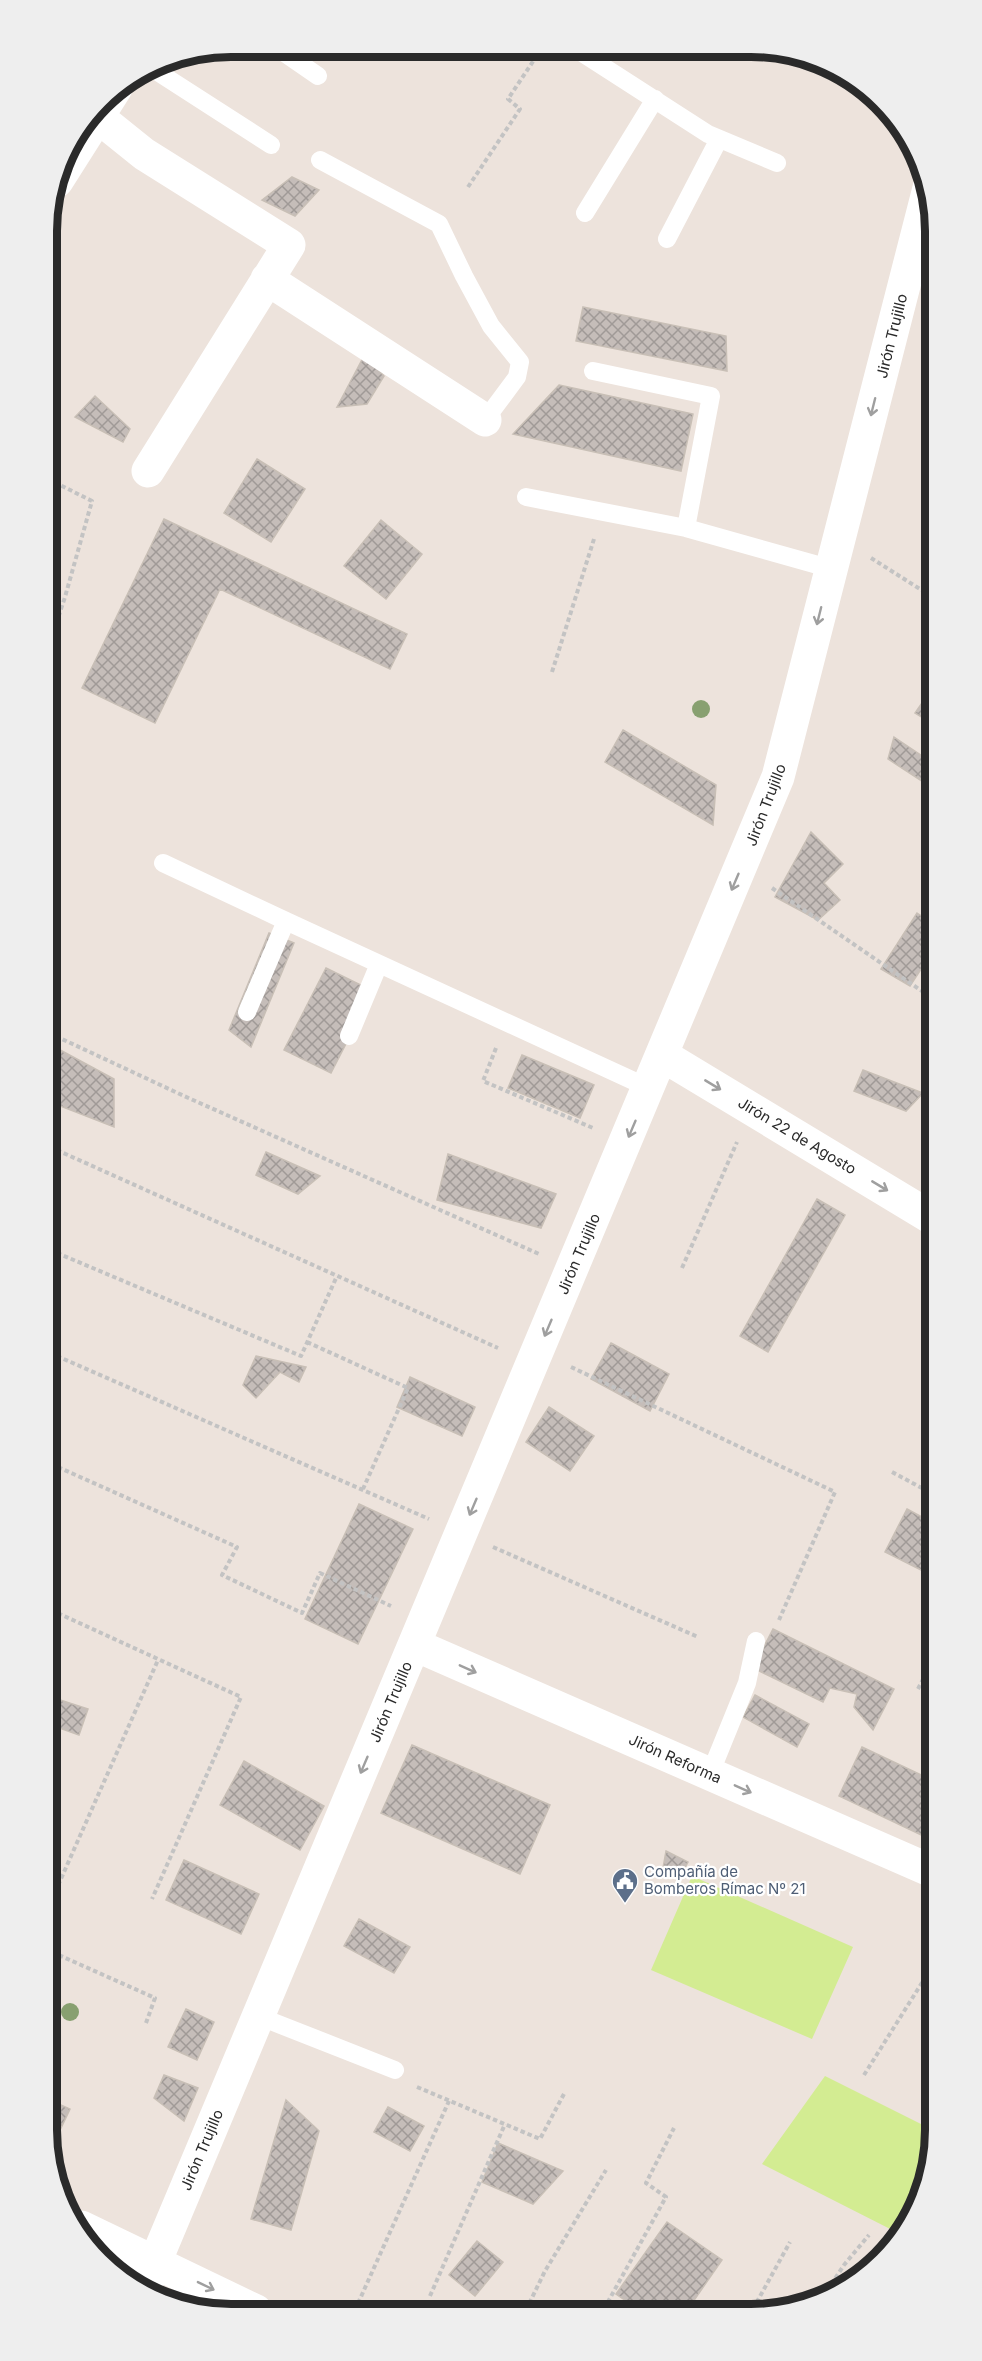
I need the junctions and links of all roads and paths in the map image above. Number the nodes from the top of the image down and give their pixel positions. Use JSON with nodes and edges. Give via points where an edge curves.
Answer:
{"nodes":[{"id":1,"x":290,"y":57,"type":"edge"},
{"id":2,"x":536,"y":57,"type":"edge"},
{"id":3,"x":589,"y":57,"type":"edge"},
{"id":4,"x":159,"y":73,"type":"edge"},
{"id":5,"x":318,"y":76,"type":"dead end"},
{"id":6,"x":655,"y":99,"type":"junction"},
{"id":7,"x":98,"y":117,"type":"edge"},
{"id":8,"x":92,"y":126,"type":"edge"},
{"id":9,"x":719,"y":139,"type":"junction"},
{"id":10,"x":271,"y":145,"type":"dead end"},
{"id":11,"x":78,"y":149,"type":"edge"},
{"id":12,"x":320,"y":160,"type":"dead end"},
{"id":13,"x":777,"y":163,"type":"dead end"},
{"id":14,"x":468,"y":187,"type":"dead end"},
{"id":15,"x":585,"y":213,"type":"dead end"},
{"id":16,"x":925,"y":226,"type":"edge"},
{"id":17,"x":667,"y":239,"type":"dead end"},
{"id":18,"x":267,"y":279,"type":"junction"},
{"id":19,"x":917,"y":295,"type":"edge"},
{"id":20,"x":593,"y":371,"type":"dead end"},
{"id":21,"x":486,"y":420,"type":"joint"},
{"id":22,"x":148,"y":471,"type":"dead end"},
{"id":23,"x":57,"y":484,"type":"edge"},
{"id":24,"x":526,"y":497,"type":"dead end"},
{"id":25,"x":686,"y":528,"type":"junction"},
{"id":26,"x":594,"y":539,"type":"dead end"},
{"id":27,"x":836,"y":554,"type":"junction"},
{"id":28,"x":925,"y":593,"type":"edge"},
{"id":29,"x":57,"y":621,"type":"edge"},
{"id":30,"x":552,"y":672,"type":"dead end"},
{"id":31,"x":163,"y":863,"type":"dead end"},
{"id":32,"x":741,"y":867,"type":"junction"},
{"id":33,"x":286,"y":921,"type":"junction"},
{"id":34,"x":379,"y":964,"type":"junction"},
{"id":35,"x":925,"y":993,"type":"edge"},
{"id":36,"x":248,"y":1012,"type":"dead end"},
{"id":37,"x":506,"y":1022,"type":"junction"},
{"id":38,"x":349,"y":1035,"type":"dead end"},
{"id":39,"x":57,"y":1037,"type":"edge"},
{"id":40,"x":662,"y":1055,"type":"junction"},
{"id":41,"x":649,"y":1088,"type":"junction"},
{"id":42,"x":751,"y":1109,"type":"junction"},
{"id":43,"x":626,"y":1142,"type":"junction"},
{"id":44,"x":57,"y":1151,"type":"edge"},
{"id":45,"x":925,"y":1214,"type":"edge"},
{"id":46,"x":57,"y":1253,"type":"edge"},
{"id":47,"x":682,"y":1268,"type":"dead end"},
{"id":48,"x":572,"y":1269,"type":"junction"},
{"id":49,"x":337,"y":1276,"type":"junction"},
{"id":50,"x":307,"y":1342,"type":"junction"},
{"id":51,"x":57,"y":1356,"type":"edge"},
{"id":52,"x":536,"y":1357,"type":"junction"},
{"id":53,"x":57,"y":1467,"type":"edge"},
{"id":54,"x":892,"y":1472,"type":"dead end"},
{"id":55,"x":363,"y":1489,"type":"junction"},
{"id":56,"x":925,"y":1490,"type":"edge"},
{"id":57,"x":462,"y":1534,"type":"junction"},
{"id":58,"x":57,"y":1613,"type":"edge"},
{"id":59,"x":779,"y":1620,"type":"dead end"},
{"id":60,"x":420,"y":1633,"type":"junction"},
{"id":61,"x":698,"y":1637,"type":"dead end"},
{"id":62,"x":756,"y":1641,"type":"dead end"},
{"id":63,"x":158,"y":1660,"type":"junction"},
{"id":64,"x":925,"y":1675,"type":"edge"},
{"id":65,"x":918,"y":1689,"type":"dead end"},
{"id":66,"x":710,"y":1774,"type":"junction"},
{"id":67,"x":925,"y":1868,"type":"edge"},
{"id":68,"x":57,"y":1888,"type":"edge"},
{"id":69,"x":152,"y":1899,"type":"dead end"},
{"id":70,"x":57,"y":1954,"type":"edge"},
{"id":71,"x":925,"y":1978,"type":"edge"},
{"id":72,"x":258,"y":2016,"type":"junction"},
{"id":73,"x":146,"y":2023,"type":"dead end"},
{"id":74,"x":395,"y":2070,"type":"dead end"},
{"id":75,"x":864,"y":2075,"type":"dead end"},
{"id":76,"x":417,"y":2087,"type":"dead end"},
{"id":77,"x":565,"y":2092,"type":"dead end"},
{"id":78,"x":449,"y":2101,"type":"junction"},
{"id":79,"x":506,"y":2124,"type":"junction"},
{"id":80,"x":674,"y":2128,"type":"dead end"},
{"id":81,"x":606,"y":2170,"type":"dead end"},
{"id":82,"x":90,"y":2231,"type":"edge"},
{"id":83,"x":869,"y":2235,"type":"dead end"},
{"id":84,"x":790,"y":2242,"type":"dead end"},
{"id":85,"x":155,"y":2262,"type":"junction"},
{"id":86,"x":147,"y":2282,"type":"edge"},
{"id":87,"x":831,"y":2284,"type":"edge"},
{"id":88,"x":430,"y":2296,"type":"dead end"},
{"id":89,"x":242,"y":2304,"type":"edge"},
{"id":90,"x":358,"y":2304,"type":"edge"},
{"id":91,"x":529,"y":2304,"type":"edge"},
{"id":92,"x":607,"y":2304,"type":"edge"},
{"id":93,"x":755,"y":2304,"type":"edge"}],
"edges":[{"from":1,"to":5,"type":"lane"},
{"from":2,"to":14,"type":"path","via":[[508,99],[520,109]]},
{"from":3,"to":6,"type":"lane"},
{"from":4,"to":10,"type":"lane"},
{"from":6,"to":9,"type":"lane"},
{"from":6,"to":15,"type":"lane"},
{"from":7,"to":18,"type":"street","via":[[144,154],[289,245]]},
{"from":8,"to":11,"type":"street"},
{"from":9,"to":13,"type":"lane"},
{"from":9,"to":17,"type":"lane"},
{"from":12,"to":21,"type":"lane","via":[[439,224],[491,326],[520,362],[517,377]]},
{"from":16,"to":19,"type":"street","name":"Jirón Trujillo"},
{"from":18,"to":21,"type":"street"},
{"from":18,"to":22,"type":"street"},
{"from":19,"to":27,"type":"street","name":"Jirón Trujillo","one_way":true},
{"from":20,"to":25,"type":"lane","via":[[711,396]]},
{"from":23,"to":29,"type":"path","via":[[92,501]]},
{"from":24,"to":25,"type":"lane"},
{"from":25,"to":27,"type":"lane"},
{"from":26,"to":30,"type":"path"},
{"from":27,"to":28,"type":"path"},
{"from":27,"to":32,"type":"street","name":"Jirón Trujillo","one_way":true,"via":[[787,747]]},
{"from":31,"to":33,"type":"lane"},
{"from":32,"to":35,"type":"path"},
{"from":32,"to":40,"type":"street","name":"Jirón Trujillo","one_way":true},
{"from":33,"to":34,"type":"lane"},
{"from":33,"to":36,"type":"lane"},
{"from":34,"to":37,"type":"lane"},
{"from":34,"to":38,"type":"lane"},
{"from":37,"to":41,"type":"lane"},
{"from":37,"to":43,"type":"path","via":[[483,1081]]},
{"from":39,"to":48,"type":"path"},
{"from":40,"to":41,"type":"street","name":"Jirón Trujillo"},
{"from":40,"to":42,"type":"street","name":"Jirón 22 de Agosto","one_way":true},
{"from":41,"to":43,"type":"street","name":"Jirón Trujillo","one_way":true},
{"from":42,"to":45,"type":"street","name":"Jirón 22 de Agosto","one_way":true},
{"from":42,"to":47,"type":"path"},
{"from":43,"to":48,"type":"street","name":"Jirón Trujillo"},
{"from":44,"to":49,"type":"path"},
{"from":46,"to":50,"type":"path","via":[[301,1356]]},
{"from":48,"to":52,"type":"street","name":"Jirón Trujillo","one_way":true},
{"from":49,"to":50,"type":"path"},
{"from":49,"to":52,"type":"path"},
{"from":50,"to":55,"type":"path","via":[[408,1388]]},
{"from":51,"to":55,"type":"path"},
{"from":52,"to":57,"type":"street","name":"Jirón Trujillo","one_way":true},
{"from":52,"to":59,"type":"path","via":[[835,1492]]},
{"from":53,"to":60,"type":"path","via":[[237,1547],[222,1575],[302,1613],[320,1574]]},
{"from":54,"to":56,"type":"path"},
{"from":55,"to":57,"type":"path"},
{"from":57,"to":60,"type":"street","name":"Jirón Trujillo"},
{"from":57,"to":61,"type":"path"},
{"from":58,"to":63,"type":"path"},
{"from":60,"to":66,"type":"street","name":"Jirón Reforma","one_way":true},
{"from":60,"to":72,"type":"street","name":"Jirón Trujillo","one_way":true},
{"from":62,"to":66,"type":"lane","via":[[747,1683]]},
{"from":63,"to":68,"type":"path"},
{"from":63,"to":69,"type":"path","via":[[241,1697]]},
{"from":64,"to":65,"type":"path"},
{"from":66,"to":67,"type":"street","name":"Jirón Reforma","one_way":true},
{"from":70,"to":73,"type":"path","via":[[155,1998]]},
{"from":71,"to":75,"type":"path"},
{"from":72,"to":74,"type":"lane"},
{"from":72,"to":85,"type":"street","name":"Jirón Trujillo"},
{"from":76,"to":78,"type":"path"},
{"from":77,"to":79,"type":"path","via":[[540,2139]]},
{"from":78,"to":79,"type":"path"},
{"from":78,"to":90,"type":"path"},
{"from":79,"to":88,"type":"path"},
{"from":80,"to":92,"type":"path","via":[[646,2183],[666,2197]]},
{"from":81,"to":91,"type":"path"},
{"from":82,"to":85,"type":"street"},
{"from":83,"to":87,"type":"path"},
{"from":84,"to":93,"type":"path"},
{"from":85,"to":86,"type":"street","name":"Jirón Trujillo"},
{"from":85,"to":89,"type":"street","one_way":true}]}
